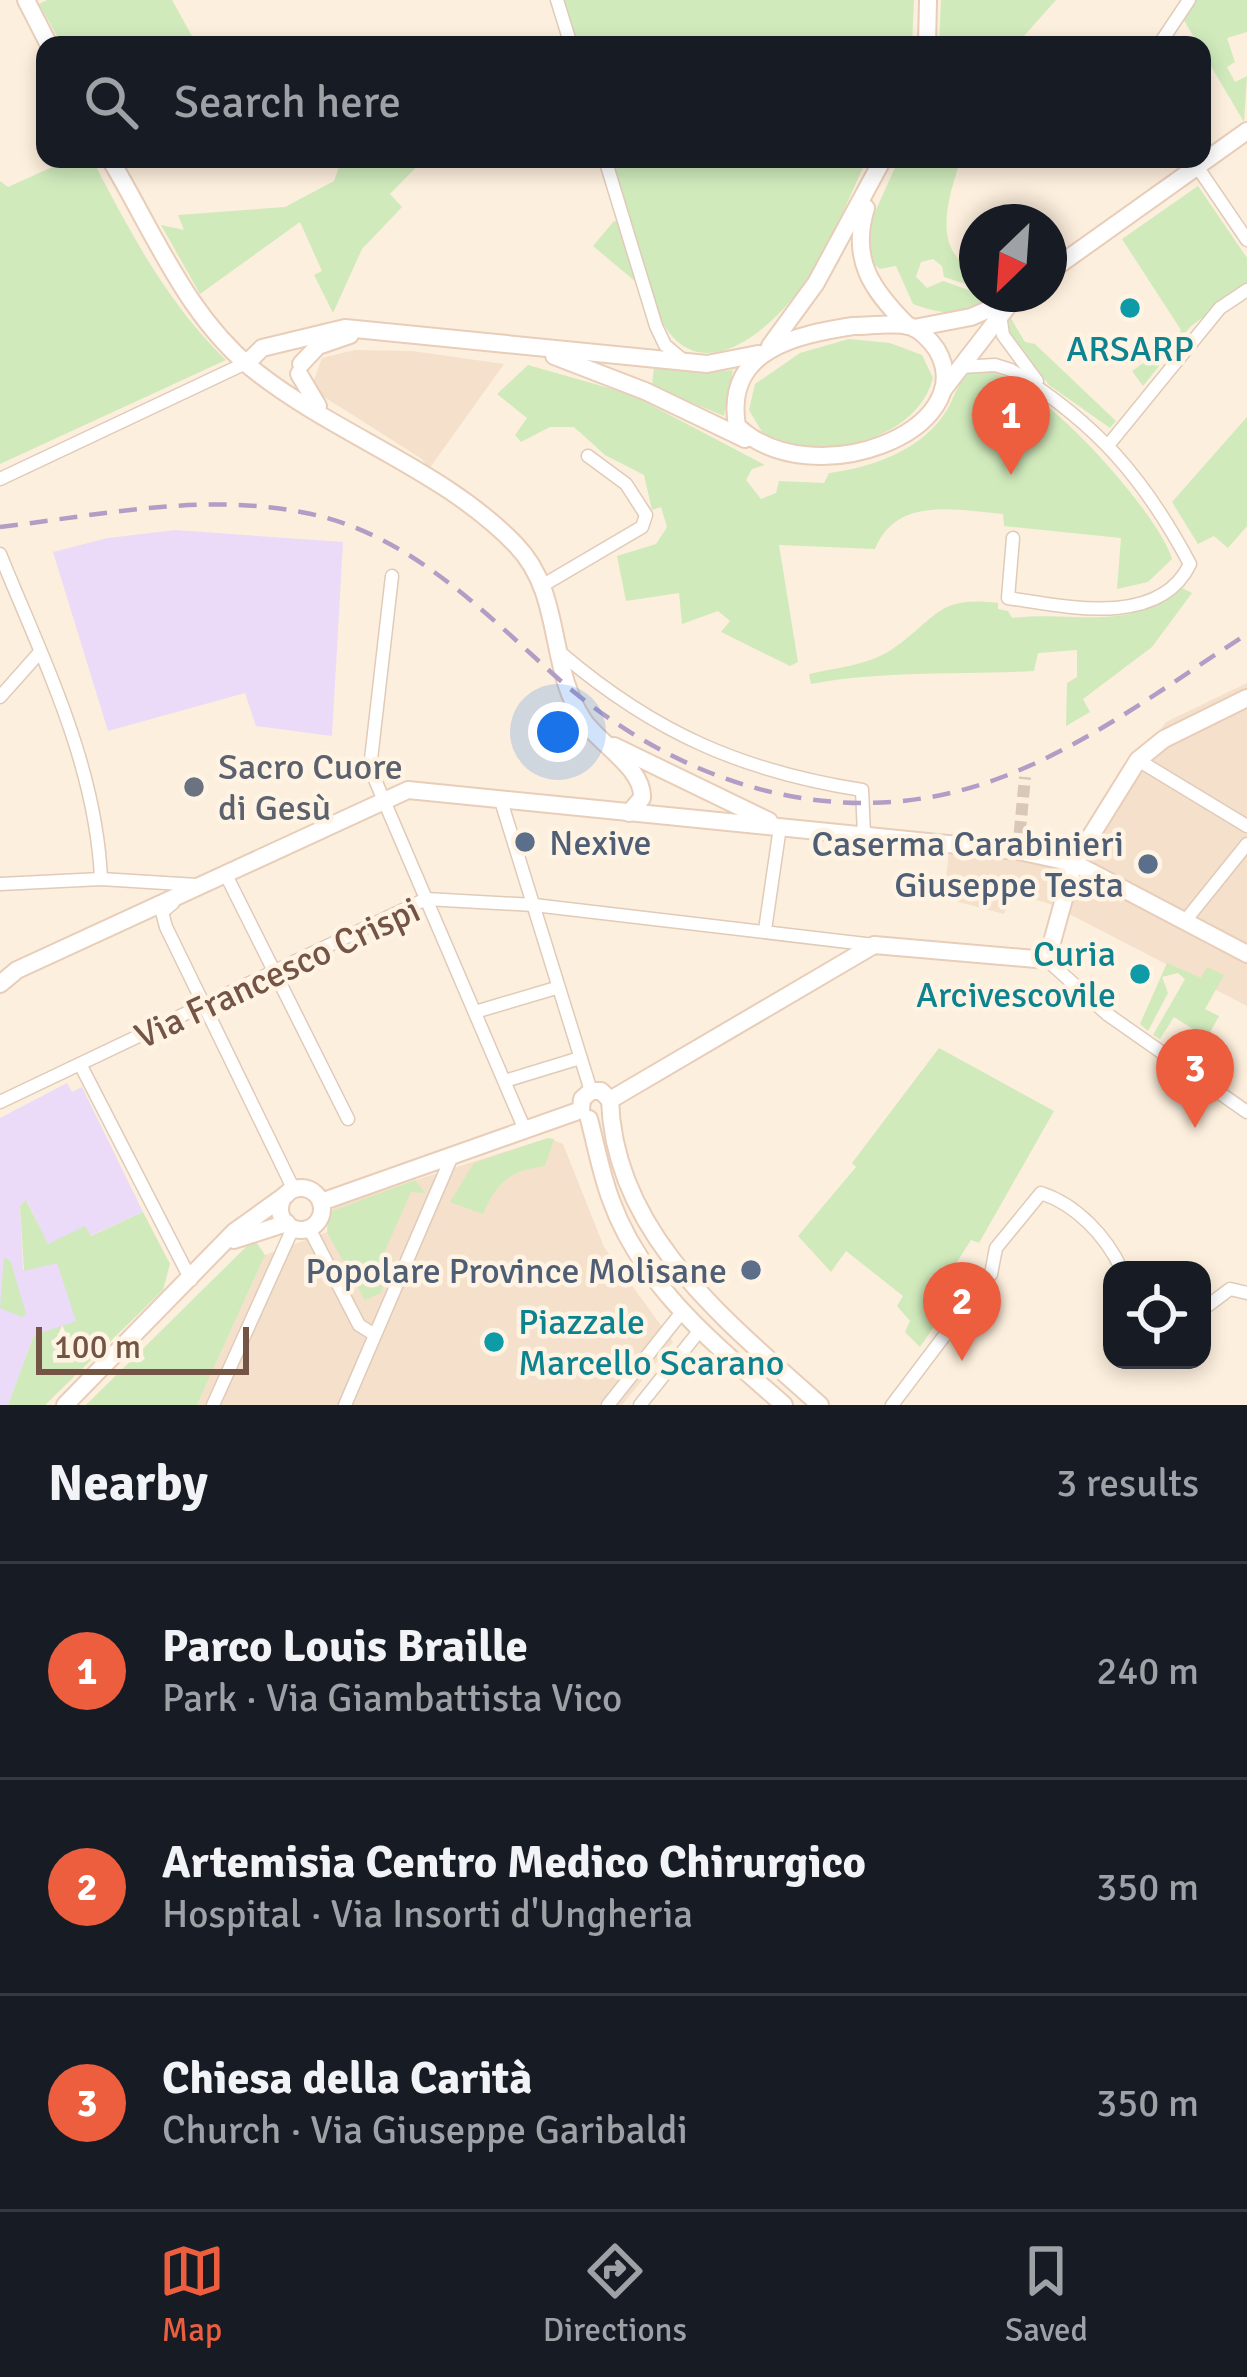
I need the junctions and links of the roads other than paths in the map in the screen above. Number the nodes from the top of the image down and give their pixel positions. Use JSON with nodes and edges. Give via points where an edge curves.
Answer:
{"nodes":[{"id":1,"x":26,"y":0,"type":"edge"},
{"id":2,"x":557,"y":0,"type":"edge"},
{"id":3,"x":928,"y":0,"type":"edge"},
{"id":4,"x":1189,"y":0,"type":"edge"},
{"id":5,"x":44,"y":36,"type":"edge"},
{"id":6,"x":568,"y":36,"type":"edge"},
{"id":7,"x":927,"y":36,"type":"edge"},
{"id":8,"x":1165,"y":36,"type":"edge"},
{"id":9,"x":1247,"y":131,"type":"edge"},
{"id":10,"x":1211,"y":152,"type":"edge"},
{"id":11,"x":115,"y":168,"type":"edge"},
{"id":12,"x":608,"y":168,"type":"edge"},
{"id":13,"x":880,"y":168,"type":"edge"},
{"id":14,"x":1186,"y":168,"type":"edge"},
{"id":15,"x":1198,"y":168,"type":"edge"},
{"id":16,"x":875,"y":178,"type":"junction"},
{"id":17,"x":1247,"y":240,"type":"edge"},
{"id":18,"x":1067,"y":258,"type":"edge"},
{"id":19,"x":1247,"y":290,"type":"edge"},
{"id":20,"x":982,"y":312,"type":"edge"},
{"id":21,"x":1000,"y":314,"type":"joint"},
{"id":22,"x":911,"y":327,"type":"junction"},
{"id":23,"x":374,"y":331,"type":"junction"},
{"id":24,"x":277,"y":344,"type":"junction"},
{"id":25,"x":536,"y":350,"type":"junction"},
{"id":26,"x":764,"y":350,"type":"junction"},
{"id":27,"x":252,"y":356,"type":"junction"},
{"id":28,"x":685,"y":361,"type":"junction"},
{"id":29,"x":959,"y":368,"type":"junction"},
{"id":30,"x":300,"y":369,"type":"junction"},
{"id":31,"x":273,"y":383,"type":"junction"},
{"id":32,"x":1045,"y":392,"type":"junction"},
{"id":33,"x":939,"y":395,"type":"junction"},
{"id":34,"x":328,"y":414,"type":"junction"},
{"id":35,"x":1110,"y":443,"type":"junction"},
{"id":36,"x":756,"y":444,"type":"junction"},
{"id":37,"x":588,"y":456,"type":"dead end"},
{"id":38,"x":0,"y":479,"type":"edge"},
{"id":39,"x":1013,"y":538,"type":"dead end"},
{"id":40,"x":0,"y":554,"type":"edge"},
{"id":41,"x":392,"y":576,"type":"dead end"},
{"id":42,"x":545,"y":584,"type":"junction"},
{"id":43,"x":40,"y":652,"type":"junction"},
{"id":44,"x":562,"y":654,"type":"junction"},
{"id":45,"x":0,"y":697,"type":"edge"},
{"id":46,"x":1247,"y":698,"type":"edge"},
{"id":47,"x":598,"y":738,"type":"junction"},
{"id":48,"x":1138,"y":760,"type":"junction"},
{"id":49,"x":385,"y":800,"type":"junction"},
{"id":50,"x":501,"y":801,"type":"junction"},
{"id":51,"x":628,"y":813,"type":"junction"},
{"id":52,"x":1247,"y":826,"type":"edge"},
{"id":53,"x":780,"y":827,"type":"junction"},
{"id":54,"x":864,"y":835,"type":"junction"},
{"id":55,"x":1247,"y":844,"type":"edge"},
{"id":56,"x":1075,"y":863,"type":"junction"},
{"id":57,"x":225,"y":873,"type":"junction"},
{"id":58,"x":101,"y":880,"type":"junction"},
{"id":59,"x":0,"y":884,"type":"edge"},
{"id":60,"x":198,"y":885,"type":"junction"},
{"id":61,"x":426,"y":899,"type":"junction"},
{"id":62,"x":534,"y":905,"type":"junction"},
{"id":63,"x":1185,"y":921,"type":"junction"},
{"id":64,"x":765,"y":930,"type":"junction"},
{"id":65,"x":874,"y":944,"type":"junction"},
{"id":66,"x":1247,"y":954,"type":"edge"},
{"id":67,"x":1046,"y":960,"type":"junction"},
{"id":68,"x":277,"y":969,"type":"junction"},
{"id":69,"x":6,"y":977,"type":"edge"},
{"id":70,"x":556,"y":988,"type":"junction"},
{"id":71,"x":201,"y":1003,"type":"junction"},
{"id":72,"x":475,"y":1012,"type":"junction"},
{"id":73,"x":580,"y":1058,"type":"junction"},
{"id":74,"x":80,"y":1064,"type":"junction"},
{"id":75,"x":505,"y":1081,"type":"junction"},
{"id":76,"x":591,"y":1091,"type":"junction"},
{"id":77,"x":0,"y":1102,"type":"edge"},
{"id":78,"x":610,"y":1106,"type":"junction"},
{"id":79,"x":1247,"y":1112,"type":"edge"},
{"id":80,"x":585,"y":1114,"type":"junction"},
{"id":81,"x":348,"y":1119,"type":"dead end"},
{"id":82,"x":525,"y":1130,"type":"junction"},
{"id":83,"x":452,"y":1156,"type":"junction"},
{"id":84,"x":291,"y":1192,"type":"junction"},
{"id":85,"x":321,"y":1202,"type":"junction"},
{"id":86,"x":296,"y":1226,"type":"junction"},
{"id":87,"x":218,"y":1251,"type":"junction"},
{"id":88,"x":1118,"y":1261,"type":"edge"},
{"id":89,"x":191,"y":1280,"type":"junction"},
{"id":90,"x":1247,"y":1293,"type":"edge"},
{"id":91,"x":1211,"y":1303,"type":"edge"},
{"id":92,"x":682,"y":1312,"type":"junction"},
{"id":93,"x":700,"y":1330,"type":"junction"},
{"id":94,"x":375,"y":1335,"type":"junction"},
{"id":95,"x":65,"y":1405,"type":"edge"},
{"id":96,"x":213,"y":1405,"type":"edge"},
{"id":97,"x":344,"y":1405,"type":"edge"},
{"id":98,"x":608,"y":1405,"type":"edge"},
{"id":99,"x":640,"y":1405,"type":"edge"},
{"id":100,"x":784,"y":1405,"type":"edge"},
{"id":101,"x":820,"y":1405,"type":"edge"},
{"id":102,"x":892,"y":1405,"type":"edge"}],
"edges":[{"from":1,"to":5,"type":"main road"},
{"from":2,"to":6,"type":"street"},
{"from":3,"to":7,"type":"main road"},
{"from":4,"to":8,"type":"street"},
{"from":9,"to":10,"type":"main road"},
{"from":11,"to":27,"type":"main road","via":[[190,300],[220,339]]},
{"from":12,"to":28,"type":"street","via":[[656,326]]},
{"from":13,"to":16,"type":"main road"},
{"from":14,"to":18,"type":"main road"},
{"from":15,"to":17,"type":"street"},
{"from":16,"to":22,"type":"main road","via":[[860,259],[877,293]]},
{"from":16,"to":26,"type":"main road","via":[[815,283]]},
{"from":19,"to":35,"type":"street","via":[[1220,308]]},
{"from":20,"to":22,"type":"main road"},
{"from":21,"to":29,"type":"main road"},
{"from":21,"to":32,"type":"street","via":[[1003,335]]},
{"from":22,"to":26,"type":"main road","via":[[853,326]]},
{"from":22,"to":33,"type":"main road","via":[[938,352]]},
{"from":23,"to":24,"type":"main road","via":[[318,331]]},
{"from":23,"to":25,"type":"main road"},
{"from":23,"to":30,"type":"main road","via":[[329,341]]},
{"from":24,"to":27,"type":"main road"},
{"from":24,"to":30,"type":"main road","via":[[293,352]]},
{"from":25,"to":28,"type":"main road"},
{"from":25,"to":36,"type":"main road"},
{"from":26,"to":28,"type":"main road","via":[[707,364]]},
{"from":26,"to":36,"type":"main road","via":[[734,406],[737,426]]},
{"from":27,"to":31,"type":"main road"},
{"from":27,"to":38,"type":"street"},
{"from":29,"to":32,"type":"street","via":[[995,365]]},
{"from":29,"to":33,"type":"main road"},
{"from":30,"to":31,"type":"main road","via":[[288,383]]},
{"from":30,"to":34,"type":"main road","via":[[310,397]]},
{"from":31,"to":34,"type":"main road"},
{"from":32,"to":35,"type":"street"},
{"from":33,"to":36,"type":"main road","via":[[926,417],[854,456],[781,454]]},
{"from":34,"to":42,"type":"main road","via":[[471,508],[516,545]]},
{"from":35,"to":39,"type":"street","via":[[1157,502],[1190,564],[1186,573],[1154,600],[1091,611],[1008,598]]},
{"from":37,"to":42,"type":"street","via":[[626,484],[646,515],[642,527]]},
{"from":40,"to":43,"type":"street"},
{"from":41,"to":49,"type":"street","via":[[370,768]]},
{"from":42,"to":44,"type":"main road"},
{"from":43,"to":45,"type":"street"},
{"from":43,"to":58,"type":"street","via":[[83,761]]},
{"from":44,"to":47,"type":"main road","via":[[568,687]]},
{"from":44,"to":54,"type":"street","via":[[656,723],[725,758],[862,790]]},
{"from":46,"to":48,"type":"main road"},
{"from":47,"to":51,"type":"main road","via":[[641,783],[642,799]]},
{"from":47,"to":53,"type":"main road"},
{"from":48,"to":52,"type":"street"},
{"from":48,"to":56,"type":"main road"},
{"from":49,"to":50,"type":"main road","via":[[407,790]]},
{"from":49,"to":57,"type":"main road"},
{"from":49,"to":61,"type":"street"},
{"from":50,"to":51,"type":"main road"},
{"from":50,"to":62,"type":"street"},
{"from":51,"to":53,"type":"main road"},
{"from":53,"to":54,"type":"main road"},
{"from":53,"to":64,"type":"street"},
{"from":54,"to":56,"type":"main road"},
{"from":55,"to":63,"type":"street"},
{"from":56,"to":63,"type":"main road"},
{"from":56,"to":67,"type":"main road"},
{"from":57,"to":60,"type":"main road"},
{"from":57,"to":68,"type":"street"},
{"from":58,"to":59,"type":"street"},
{"from":58,"to":60,"type":"street"},
{"from":60,"to":69,"type":"main road"},
{"from":60,"to":71,"type":"street","via":[[164,908]]},
{"from":61,"to":62,"type":"street","name":"Via Francesco Crispi"},
{"from":61,"to":68,"type":"street","name":"Via Francesco Crispi"},
{"from":61,"to":72,"type":"street"},
{"from":62,"to":64,"type":"street","name":"Via Francesco Crispi"},
{"from":62,"to":70,"type":"street"},
{"from":63,"to":66,"type":"main road"},
{"from":64,"to":65,"type":"street","name":"Via Francesco Crispi"},
{"from":65,"to":67,"type":"main road","name":"Via Francesco Crispi"},
{"from":65,"to":78,"type":"main road"},
{"from":67,"to":79,"type":"street","via":[[1107,1014]]},
{"from":68,"to":71,"type":"street","name":"Via Francesco Crispi"},
{"from":68,"to":81,"type":"street"},
{"from":70,"to":72,"type":"street"},
{"from":70,"to":73,"type":"street"},
{"from":71,"to":74,"type":"street","name":"Via Francesco Crispi"},
{"from":71,"to":84,"type":"street"},
{"from":72,"to":75,"type":"street"},
{"from":73,"to":75,"type":"street"},
{"from":73,"to":76,"type":"street"},
{"from":74,"to":77,"type":"street","name":"Via Francesco Crispi"},
{"from":74,"to":89,"type":"street"},
{"from":75,"to":82,"type":"street"},
{"from":76,"to":78,"type":"main road","via":[[601,1091]]},
{"from":76,"to":80,"type":"main road","via":[[582,1099]]},
{"from":78,"to":80,"type":"main road","via":[[600,1120]]},
{"from":78,"to":101,"type":"main road","via":[[636,1202],[665,1251],[706,1301]]},
{"from":80,"to":82,"type":"main road"},
{"from":80,"to":92,"type":"main road","via":[[621,1224]]},
{"from":82,"to":83,"type":"main road"},
{"from":83,"to":85,"type":"main road"},
{"from":83,"to":94,"type":"street"},
{"from":84,"to":85,"type":"main road","via":[[310,1190]]},
{"from":84,"to":86,"type":"main road","via":[[281,1209]]},
{"from":84,"to":87,"type":"main road","via":[[250,1217]]},
{"from":85,"to":86,"type":"main road","via":[[320,1217]]},
{"from":86,"to":87,"type":"main road","via":[[249,1232]]},
{"from":86,"to":94,"type":"street","via":[[359,1325]]},
{"from":86,"to":96,"type":"street"},
{"from":87,"to":89,"type":"main road"},
{"from":88,"to":102,"type":"street","via":[[1061,1200],[1041,1193]]},
{"from":89,"to":95,"type":"main road"},
{"from":90,"to":91,"type":"street","via":[[1230,1289]]},
{"from":92,"to":93,"type":"main road"},
{"from":92,"to":98,"type":"street"},
{"from":93,"to":99,"type":"street"},
{"from":93,"to":100,"type":"main road"},
{"from":94,"to":97,"type":"street"}]}
